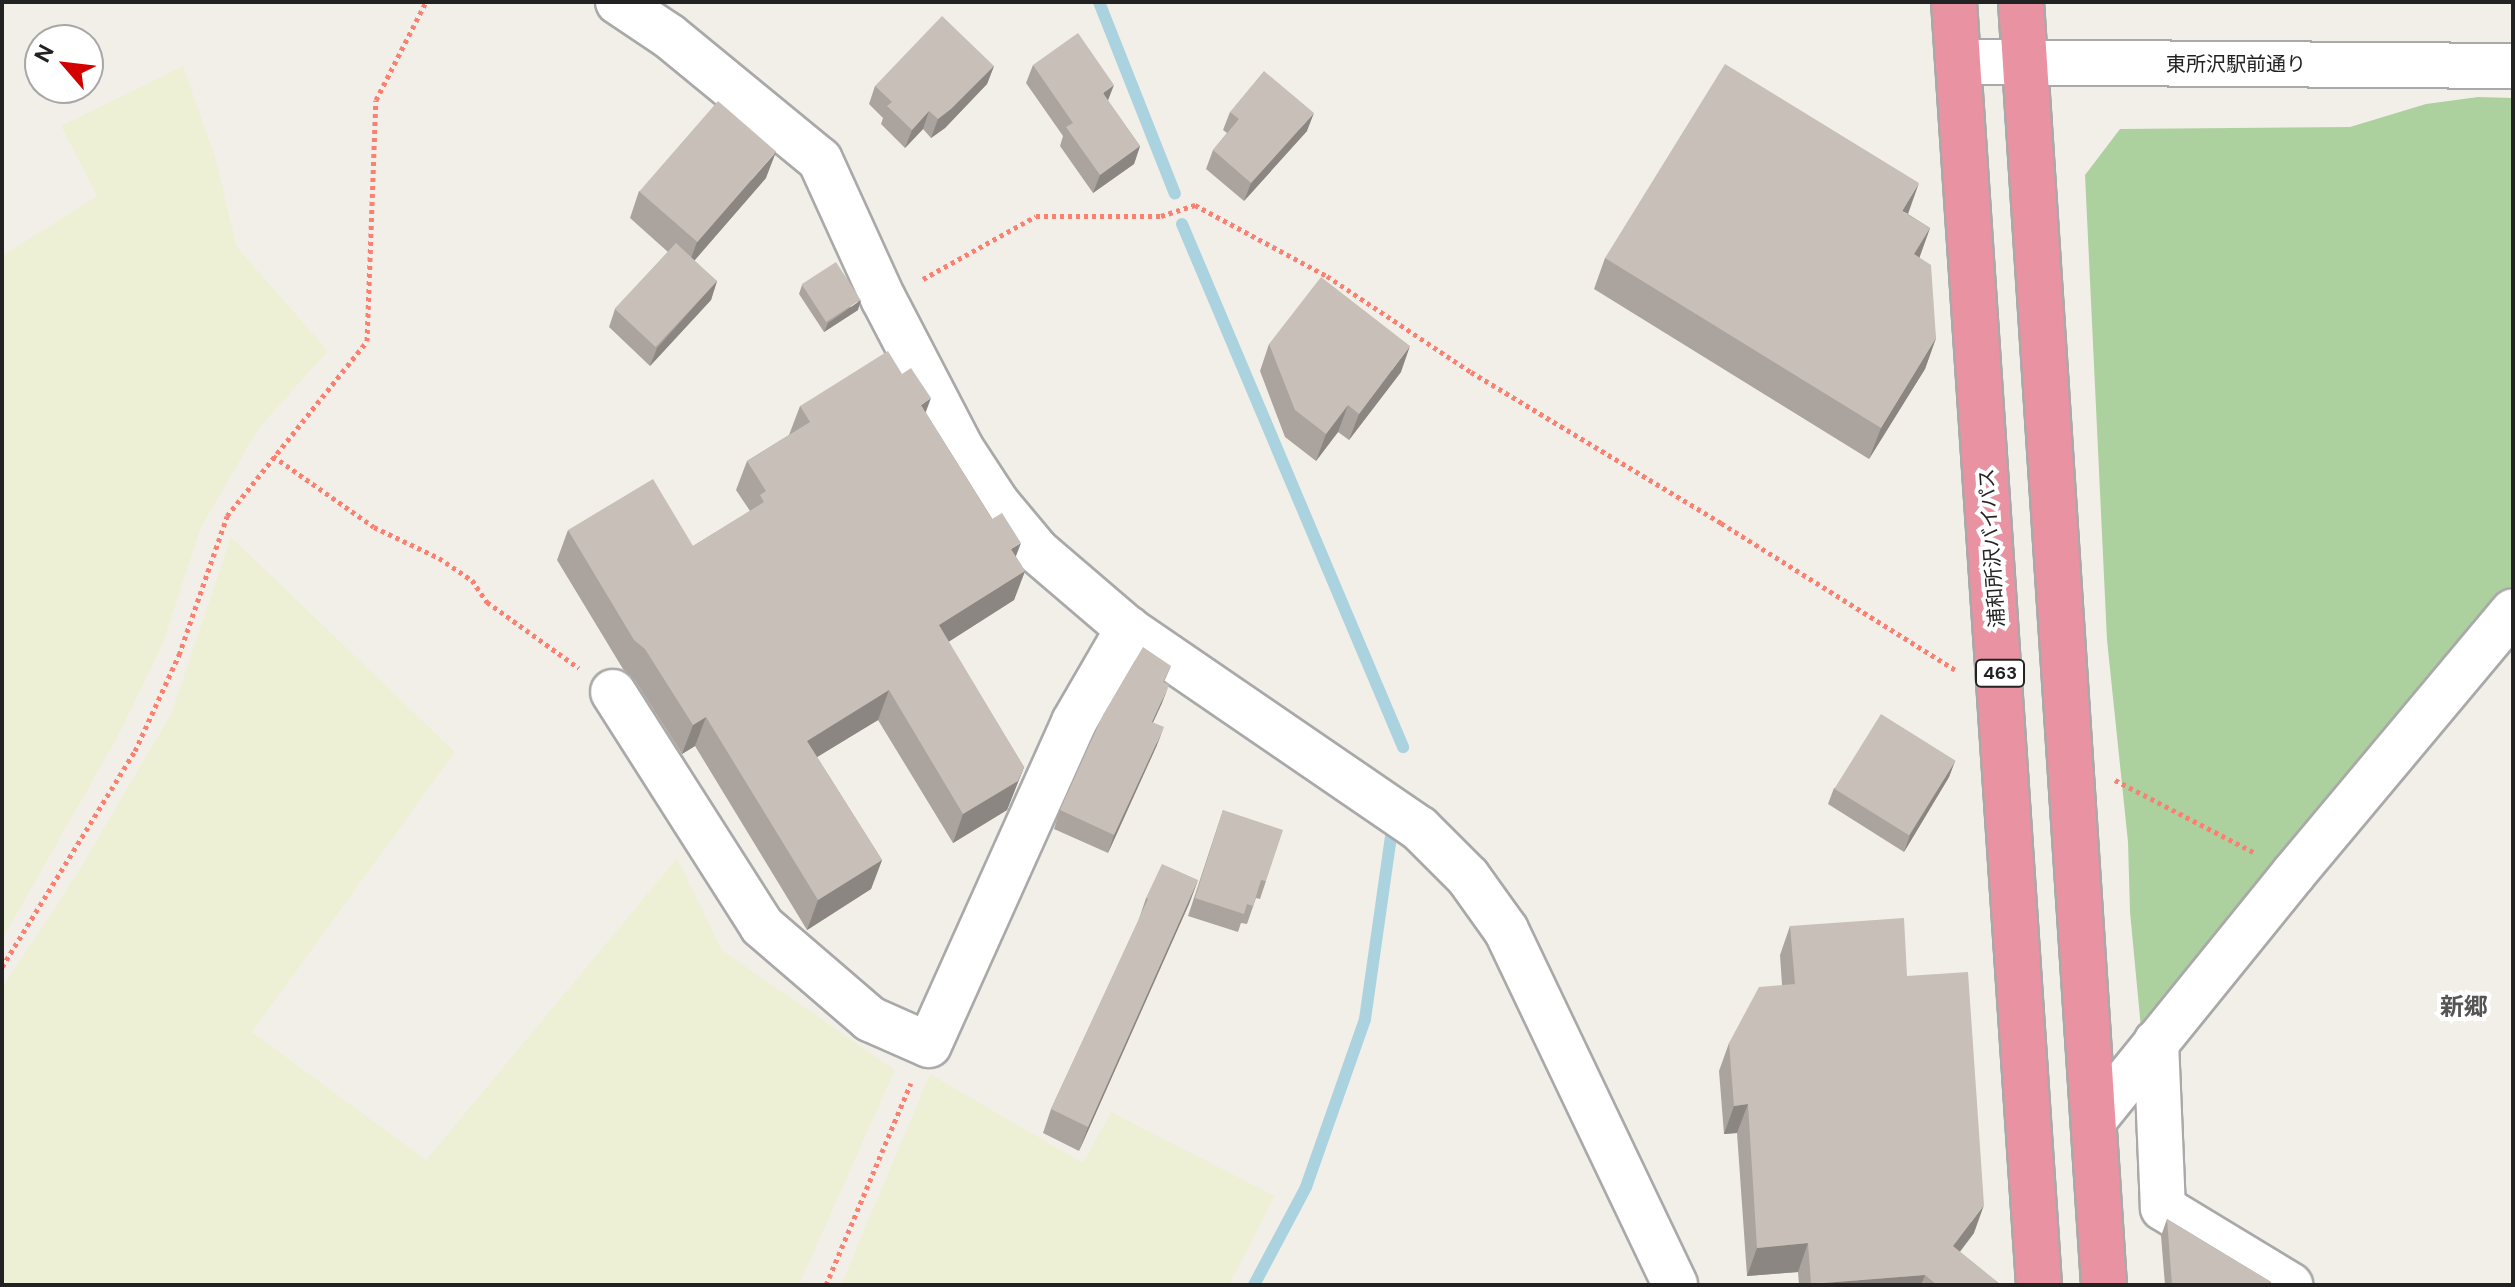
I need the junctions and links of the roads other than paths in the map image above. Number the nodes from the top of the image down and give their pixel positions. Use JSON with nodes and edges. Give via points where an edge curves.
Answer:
{"nodes":[{"id":1,"x":618,"y":2,"type":"edge"},
{"id":2,"x":1954,"y":2,"type":"edge"},
{"id":3,"x":2021,"y":2,"type":"edge"},
{"id":4,"x":1958,"y":62,"type":"junction"},
{"id":5,"x":2025,"y":63,"type":"junction"},
{"id":6,"x":2513,"y":66,"type":"edge"},
{"id":7,"x":2513,"y":611,"type":"edge"},
{"id":8,"x":1128,"y":629,"type":"junction"},
{"id":9,"x":613,"y":692,"type":"road end"},
{"id":10,"x":2156,"y":1042,"type":"junction"},
{"id":11,"x":2094,"y":1120,"type":"junction"},
{"id":12,"x":1675,"y":1285,"type":"edge"},
{"id":13,"x":2039,"y":1285,"type":"edge"},
{"id":14,"x":2104,"y":1285,"type":"edge"},
{"id":15,"x":2290,"y":1285,"type":"edge"}],
"edges":[{"from":1,"to":8,"type":"street","via":[[669,36],[820,160],[883,298],[961,448],[997,503],[1037,551]]},
{"from":2,"to":4,"type":"highway","name":"浦和所沢バイパス","number":"463"},
{"from":3,"to":5,"type":"highway"},
{"from":4,"to":5,"type":"street","name":"東所沢駅前通り"},
{"from":4,"to":13,"type":"highway","name":"浦和所沢バイパス","number":"463"},
{"from":5,"to":6,"type":"street","name":"東所沢駅前通り"},
{"from":5,"to":11,"type":"highway"},
{"from":7,"to":10,"type":"street"},
{"from":8,"to":9,"type":"street","via":[[1074,722],[929,1045],[870,1019],[762,926]]},
{"from":8,"to":12,"type":"street","via":[[1419,828],[1468,877],[1506,930]]},
{"from":10,"to":11,"type":"street"},
{"from":10,"to":15,"type":"street","via":[[2163,1208]]},
{"from":11,"to":14,"type":"highway"}]}
